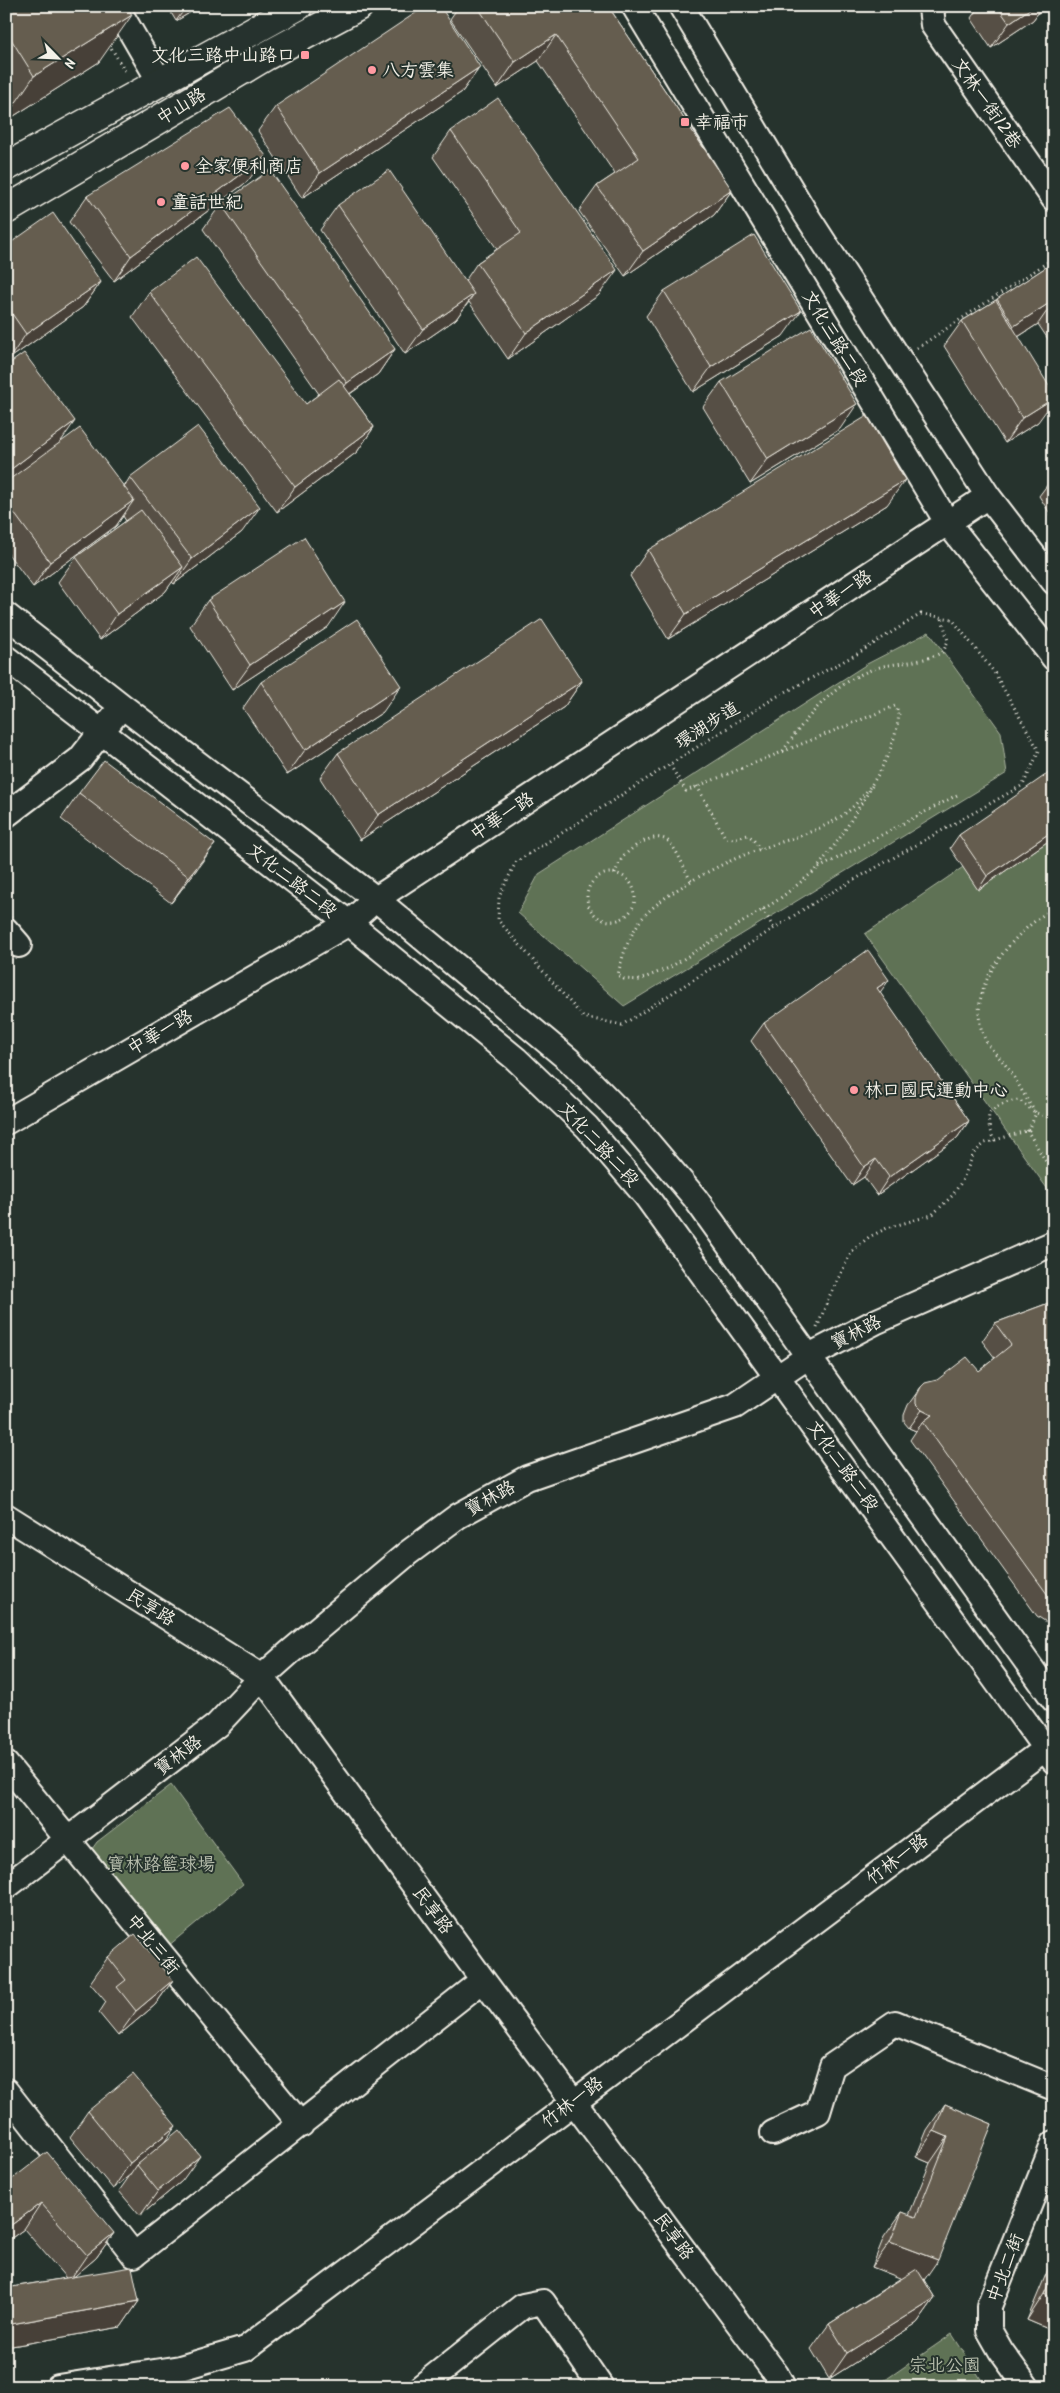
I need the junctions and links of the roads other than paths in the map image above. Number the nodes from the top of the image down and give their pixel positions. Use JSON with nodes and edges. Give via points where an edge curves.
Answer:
{"nodes":[{"id":1,"x":116,"y":6,"type":"edge"},
{"id":2,"x":298,"y":6,"type":"edge"},
{"id":3,"x":359,"y":6,"type":"edge"},
{"id":4,"x":634,"y":6,"type":"edge"},
{"id":5,"x":681,"y":6,"type":"edge"},
{"id":6,"x":934,"y":6,"type":"edge"},
{"id":7,"x":149,"y":88,"type":"junction"},
{"id":8,"x":6,"y":167,"type":"edge"},
{"id":9,"x":1054,"y":198,"type":"edge"},
{"id":10,"x":6,"y":210,"type":"edge"},
{"id":11,"x":988,"y":496,"type":"junction"},
{"id":12,"x":948,"y":522,"type":"junction"},
{"id":13,"x":1054,"y":582,"type":"edge"},
{"id":14,"x":6,"y":615,"type":"edge"},
{"id":15,"x":6,"y":658,"type":"edge"},
{"id":16,"x":1054,"y":658,"type":"edge"},
{"id":17,"x":122,"y":706,"type":"junction"},
{"id":18,"x":101,"y":733,"type":"junction"},
{"id":19,"x":6,"y":815,"type":"edge"},
{"id":20,"x":376,"y":899,"type":"junction"},
{"id":21,"x":349,"y":923,"type":"junction"},
{"id":22,"x":6,"y":1122,"type":"edge"},
{"id":23,"x":1054,"y":1243,"type":"edge"},
{"id":24,"x":809,"y":1356,"type":"junction"},
{"id":25,"x":778,"y":1375,"type":"junction"},
{"id":26,"x":6,"y":1516,"type":"edge"},
{"id":27,"x":262,"y":1677,"type":"junction"},
{"id":28,"x":1054,"y":1700,"type":"edge"},
{"id":29,"x":1051,"y":1750,"type":"edge"},
{"id":30,"x":6,"y":1764,"type":"edge"},
{"id":31,"x":68,"y":1839,"type":"junction"},
{"id":32,"x":6,"y":1887,"type":"edge"},
{"id":33,"x":484,"y":1980,"type":"junction"},
{"id":34,"x":1054,"y":2088,"type":"edge"},
{"id":35,"x":6,"y":2091,"type":"edge"},
{"id":36,"x":574,"y":2101,"type":"junction"},
{"id":37,"x":300,"y":2125,"type":"junction"},
{"id":38,"x":773,"y":2133,"type":"dead end"},
{"id":39,"x":1054,"y":2143,"type":"edge"},
{"id":40,"x":58,"y":2387,"type":"edge"},
{"id":41,"x":421,"y":2387,"type":"edge"},
{"id":42,"x":601,"y":2387,"type":"edge"},
{"id":43,"x":783,"y":2387,"type":"edge"},
{"id":44,"x":1027,"y":2387,"type":"edge"}],
"edges":[{"from":1,"to":7,"type":"street"},
{"from":2,"to":7,"type":"main road","name":"中山路"},
{"from":3,"to":10,"type":"main road","name":"中山路","via":[[266,56]]},
{"from":4,"to":12,"type":"street","name":"文化三路二段"},
{"from":5,"to":11,"type":"street","via":[[806,216]]},
{"from":6,"to":9,"type":"street","name":"文林一街12巷","via":[[931,8],[932,26]]},
{"from":7,"to":8,"type":"main road","name":"中山路"},
{"from":11,"to":12,"type":"street","name":"中華一路"},
{"from":11,"to":13,"type":"street"},
{"from":12,"to":16,"type":"street","name":"文化三路二段"},
{"from":12,"to":20,"type":"street","name":"中華一路"},
{"from":14,"to":17,"type":"street","name":"文化二路二段"},
{"from":15,"to":18,"type":"street","name":"文化二路二段"},
{"from":17,"to":18,"type":"street"},
{"from":17,"to":20,"type":"street","name":"文化二路二段"},
{"from":18,"to":19,"type":"street","via":[[80,759]]},
{"from":18,"to":21,"type":"street","name":"文化二路二段"},
{"from":20,"to":21,"type":"street","name":"中華一路"},
{"from":20,"to":24,"type":"street","name":"文化二路二段","via":[[569,1060],[634,1126],[695,1198]]},
{"from":21,"to":22,"type":"street","name":"中華一路"},
{"from":21,"to":25,"type":"street","name":"文化二路二段","via":[[516,1059],[587,1127],[646,1196]]},
{"from":23,"to":24,"type":"street","name":"寶林路","via":[[875,1322]]},
{"from":24,"to":25,"type":"street","name":"寶林路"},
{"from":24,"to":28,"type":"street","name":"文化二路二段"},
{"from":25,"to":27,"type":"street","name":"寶林路","via":[[735,1406],[527,1478],[458,1516],[408,1553]]},
{"from":25,"to":29,"type":"street","name":"文化二路二段"},
{"from":26,"to":27,"type":"street","name":"民享路"},
{"from":27,"to":31,"type":"street","name":"寶林路","via":[[217,1725]]},
{"from":27,"to":33,"type":"street","name":"民享路"},
{"from":29,"to":36,"type":"street","name":"竹林一路"},
{"from":30,"to":31,"type":"street","name":"中北三街"},
{"from":31,"to":32,"type":"street","name":"寶林路"},
{"from":31,"to":37,"type":"street","name":"中北三街"},
{"from":33,"to":36,"type":"street","name":"民享路"},
{"from":33,"to":37,"type":"street"},
{"from":34,"to":38,"type":"street","via":[[895,2024],[832,2066],[818,2112]]},
{"from":35,"to":37,"type":"street","via":[[134,2255]]},
{"from":36,"to":40,"type":"street","name":"竹林一路","via":[[245,2349],[180,2368]]},
{"from":36,"to":43,"type":"street","name":"民享路"},
{"from":39,"to":44,"type":"street","name":"中北二街","via":[[989,2306],[989,2330]]},
{"from":41,"to":42,"type":"street","via":[[523,2306],[543,2302]]}]}
